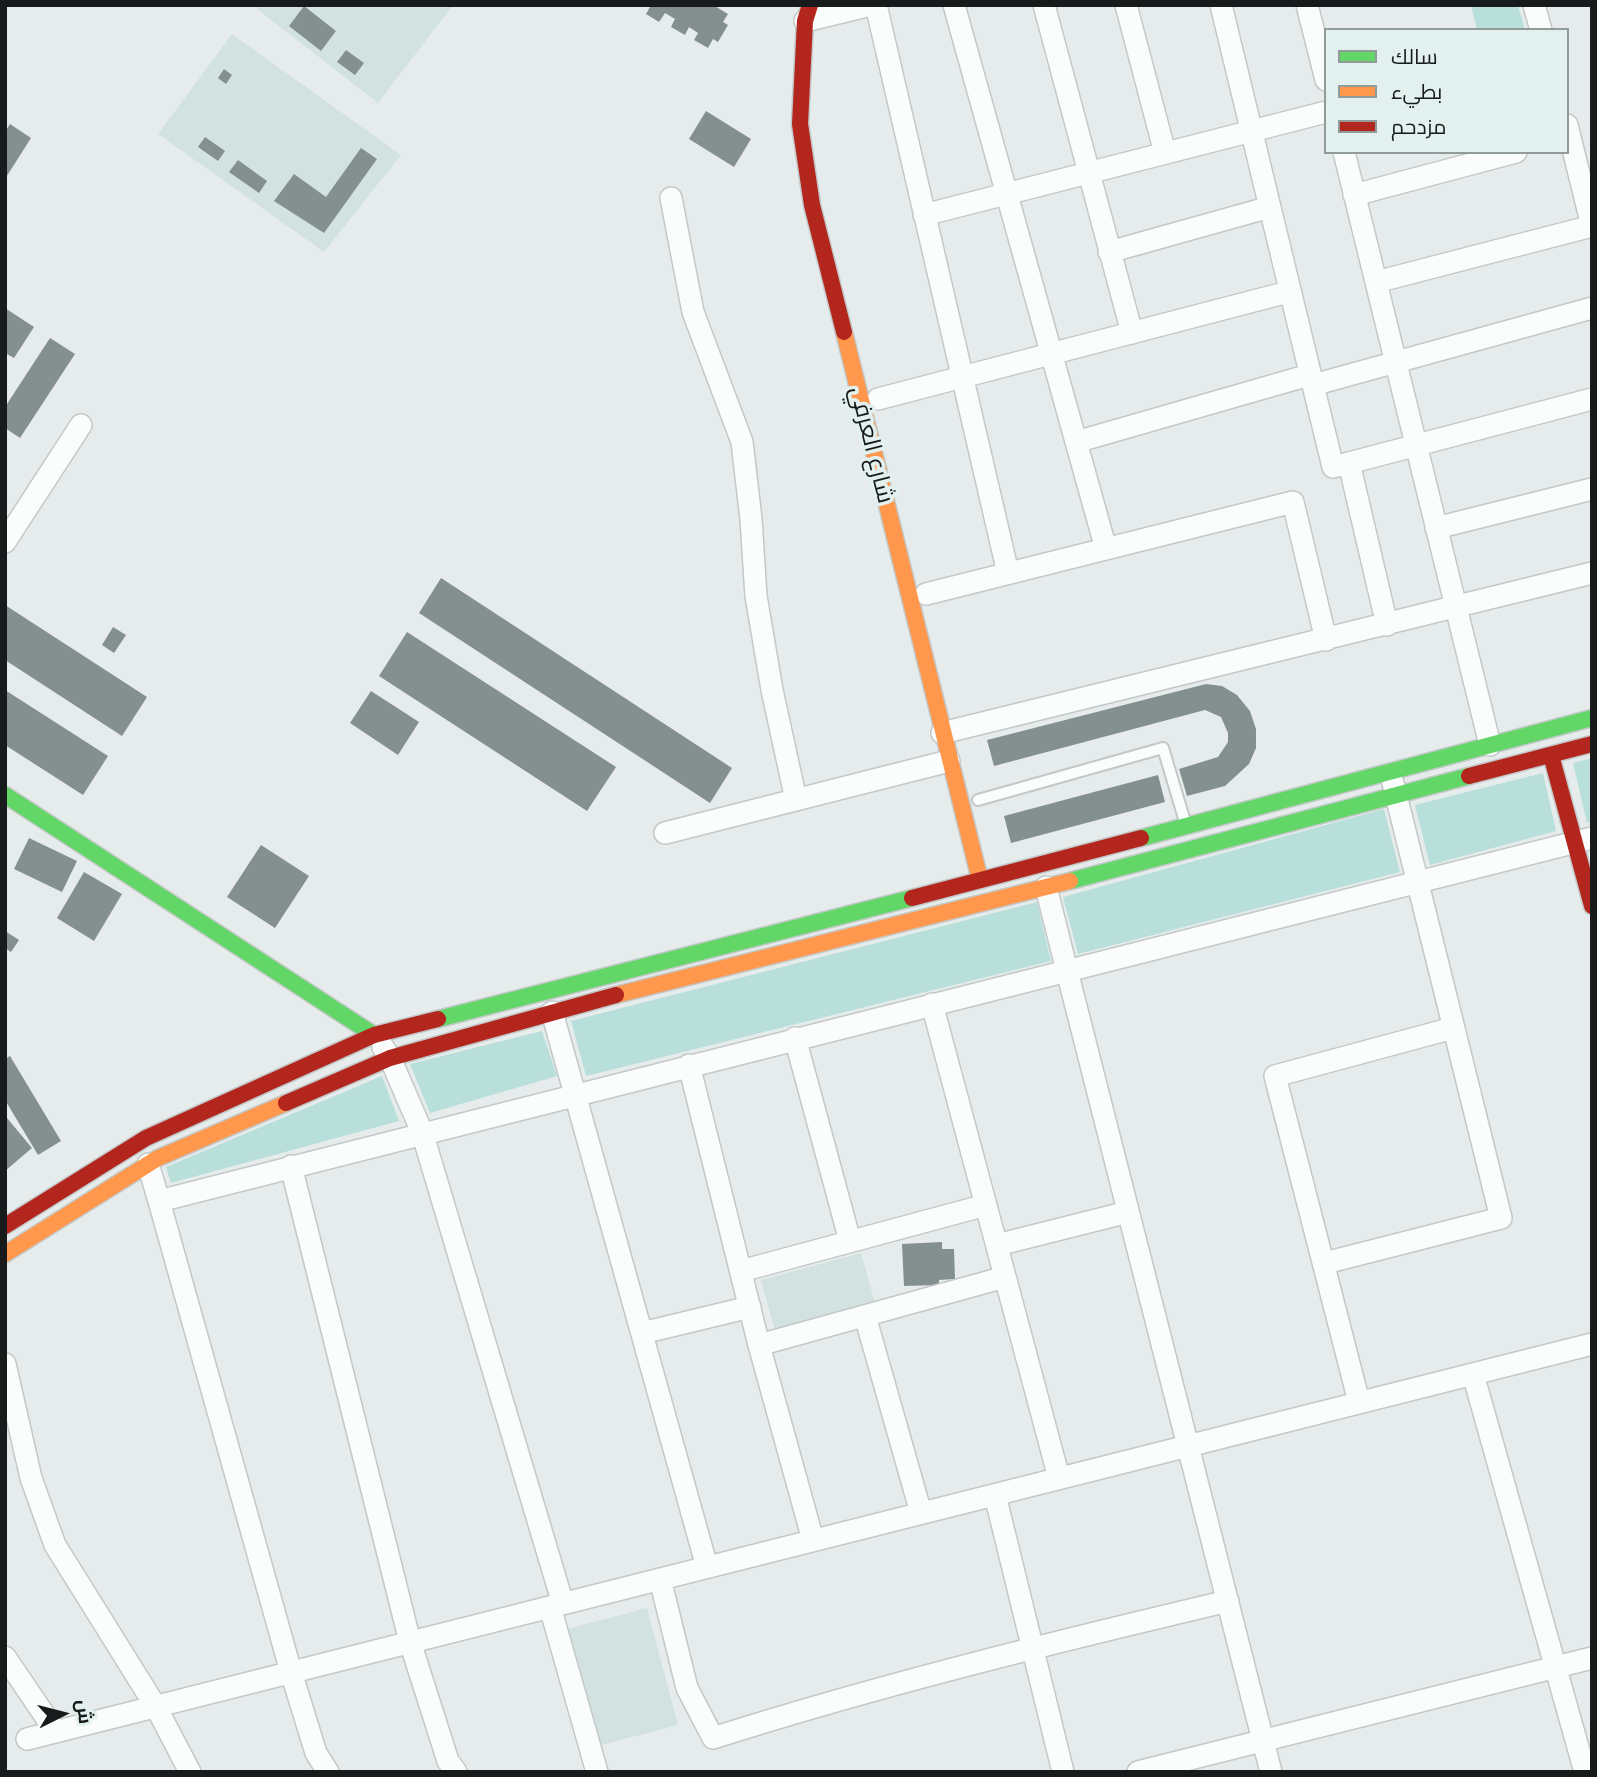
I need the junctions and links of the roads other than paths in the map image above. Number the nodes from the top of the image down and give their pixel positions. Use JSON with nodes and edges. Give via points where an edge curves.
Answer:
{"nodes":[{"id":1,"x":873,"y":5,"type":"edge"},
{"id":2,"x":954,"y":5,"type":"edge"},
{"id":3,"x":1044,"y":5,"type":"edge"},
{"id":4,"x":1126,"y":5,"type":"edge"},
{"id":5,"x":1221,"y":5,"type":"edge"},
{"id":6,"x":1307,"y":5,"type":"edge"},
{"id":7,"x":1534,"y":5,"type":"edge"},
{"id":8,"x":819,"y":16,"type":"edge"},
{"id":9,"x":1540,"y":28,"type":"edge"},
{"id":10,"x":1324,"y":72,"type":"edge"},
{"id":11,"x":1324,"y":113,"type":"edge"},
{"id":12,"x":1254,"y":131,"type":"junction"},
{"id":13,"x":1592,"y":132,"type":"edge"},
{"id":14,"x":1569,"y":134,"type":"edge"},
{"id":15,"x":1569,"y":138,"type":"edge"},
{"id":16,"x":1165,"y":153,"type":"junction"},
{"id":17,"x":1344,"y":154,"type":"edge"},
{"id":18,"x":1508,"y":154,"type":"edge"},
{"id":19,"x":1087,"y":173,"type":"junction"},
{"id":20,"x":1007,"y":194,"type":"junction"},
{"id":21,"x":1354,"y":195,"type":"junction"},
{"id":22,"x":671,"y":198,"type":"dead end"},
{"id":23,"x":1270,"y":207,"type":"junction"},
{"id":24,"x":925,"y":215,"type":"junction"},
{"id":25,"x":1592,"y":226,"type":"edge"},
{"id":26,"x":1109,"y":253,"type":"junction"},
{"id":27,"x":1376,"y":282,"type":"junction"},
{"id":28,"x":1289,"y":292,"type":"junction"},
{"id":29,"x":1592,"y":308,"type":"edge"},
{"id":30,"x":1132,"y":333,"type":"junction"},
{"id":31,"x":1051,"y":352,"type":"junction"},
{"id":32,"x":1395,"y":363,"type":"junction"},
{"id":33,"x":961,"y":375,"type":"junction"},
{"id":34,"x":1311,"y":380,"type":"junction"},
{"id":35,"x":877,"y":393,"type":"joint"},
{"id":36,"x":1592,"y":399,"type":"edge"},
{"id":37,"x":884,"y":422,"type":"dead end"},
{"id":38,"x":81,"y":425,"type":"dead end"},
{"id":39,"x":1076,"y":442,"type":"junction"},
{"id":40,"x":1416,"y":445,"type":"junction"},
{"id":41,"x":890,"y":448,"type":"dead end"},
{"id":42,"x":1349,"y":463,"type":"junction"},
{"id":43,"x":1592,"y":489,"type":"edge"},
{"id":44,"x":1436,"y":528,"type":"junction"},
{"id":45,"x":5,"y":542,"type":"edge"},
{"id":46,"x":1106,"y":549,"type":"junction"},
{"id":47,"x":1009,"y":573,"type":"junction"},
{"id":48,"x":1592,"y":573,"type":"edge"},
{"id":49,"x":926,"y":594,"type":"junction"},
{"id":50,"x":1456,"y":608,"type":"junction"},
{"id":51,"x":1387,"y":625,"type":"junction"},
{"id":52,"x":1326,"y":640,"type":"junction"},
{"id":53,"x":1592,"y":718,"type":"edge"},
{"id":54,"x":950,"y":731,"type":"junction"},
{"id":55,"x":1592,"y":744,"type":"edge"},
{"id":56,"x":1490,"y":745,"type":"junction"},
{"id":57,"x":1551,"y":755,"type":"junction"},
{"id":58,"x":959,"y":762,"type":"junction"},
{"id":59,"x":1389,"y":771,"type":"junction"},
{"id":60,"x":1396,"y":794,"type":"junction"},
{"id":61,"x":5,"y":795,"type":"edge"},
{"id":62,"x":796,"y":800,"type":"junction"},
{"id":63,"x":978,"y":800,"type":"dead end"},
{"id":64,"x":1186,"y":825,"type":"junction"},
{"id":65,"x":665,"y":833,"type":"dead end"},
{"id":66,"x":1583,"y":840,"type":"edge"},
{"id":67,"x":980,"y":880,"type":"junction"},
{"id":68,"x":1417,"y":882,"type":"junction"},
{"id":69,"x":1046,"y":887,"type":"junction"},
{"id":70,"x":1592,"y":906,"type":"edge"},
{"id":71,"x":1067,"y":971,"type":"junction"},
{"id":72,"x":932,"y":1004,"type":"junction"},
{"id":73,"x":552,"y":1012,"type":"junction"},
{"id":74,"x":1453,"y":1028,"type":"junction"},
{"id":75,"x":374,"y":1035,"type":"junction"},
{"id":76,"x":795,"y":1038,"type":"junction"},
{"id":77,"x":390,"y":1058,"type":"junction"},
{"id":78,"x":690,"y":1065,"type":"junction"},
{"id":79,"x":576,"y":1093,"type":"junction"},
{"id":80,"x":422,"y":1132,"type":"junction"},
{"id":81,"x":148,"y":1164,"type":"junction"},
{"id":82,"x":291,"y":1166,"type":"junction"},
{"id":83,"x":159,"y":1201,"type":"junction"},
{"id":84,"x":986,"y":1205,"type":"junction"},
{"id":85,"x":1129,"y":1212,"type":"junction"},
{"id":86,"x":5,"y":1226,"type":"edge"},
{"id":87,"x":850,"y":1241,"type":"junction"},
{"id":88,"x":997,"y":1245,"type":"junction"},
{"id":89,"x":5,"y":1254,"type":"edge"},
{"id":90,"x":1325,"y":1263,"type":"junction"},
{"id":91,"x":741,"y":1271,"type":"junction"},
{"id":92,"x":1005,"y":1277,"type":"junction"},
{"id":93,"x":750,"y":1307,"type":"junction"},
{"id":94,"x":865,"y":1315,"type":"junction"},
{"id":95,"x":642,"y":1333,"type":"junction"},
{"id":96,"x":1592,"y":1344,"type":"edge"},
{"id":97,"x":759,"y":1345,"type":"junction"},
{"id":98,"x":5,"y":1364,"type":"edge"},
{"id":99,"x":1473,"y":1374,"type":"junction"},
{"id":100,"x":1359,"y":1402,"type":"junction"},
{"id":101,"x":1188,"y":1446,"type":"junction"},
{"id":102,"x":1059,"y":1478,"type":"junction"},
{"id":103,"x":995,"y":1494,"type":"junction"},
{"id":104,"x":920,"y":1513,"type":"junction"},
{"id":105,"x":813,"y":1541,"type":"junction"},
{"id":106,"x":707,"y":1567,"type":"junction"},
{"id":107,"x":660,"y":1579,"type":"junction"},
{"id":108,"x":1228,"y":1601,"type":"junction"},
{"id":109,"x":557,"y":1605,"type":"junction"},
{"id":110,"x":410,"y":1642,"type":"junction"},
{"id":111,"x":1032,"y":1647,"type":"junction"},
{"id":112,"x":5,"y":1657,"type":"edge"},
{"id":113,"x":1592,"y":1658,"type":"edge"},
{"id":114,"x":1554,"y":1668,"type":"junction"},
{"id":115,"x":290,"y":1672,"type":"junction"},
{"id":116,"x":156,"y":1707,"type":"junction"},
{"id":117,"x":56,"y":1732,"type":"junction"},
{"id":118,"x":27,"y":1739,"type":"dead end"},
{"id":119,"x":1263,"y":1741,"type":"junction"},
{"id":120,"x":190,"y":1772,"type":"edge"},
{"id":121,"x":328,"y":1772,"type":"edge"},
{"id":122,"x":456,"y":1772,"type":"edge"},
{"id":123,"x":597,"y":1772,"type":"edge"},
{"id":124,"x":1062,"y":1772,"type":"edge"},
{"id":125,"x":1138,"y":1772,"type":"edge"},
{"id":126,"x":1271,"y":1772,"type":"edge"},
{"id":127,"x":1585,"y":1772,"type":"edge"}],
"edges":[{"from":1,"to":8,"type":"street"},
{"from":1,"to":24,"type":"street"},
{"from":2,"to":20,"type":"street"},
{"from":3,"to":19,"type":"street"},
{"from":4,"to":16,"type":"street"},
{"from":5,"to":12,"type":"street"},
{"from":6,"to":10,"type":"street"},
{"from":7,"to":9,"type":"street"},
{"from":8,"to":54,"type":"main road","name":"شارع العرفي","via":[[800,124],[812,205]]},
{"from":11,"to":12,"type":"street"},
{"from":12,"to":16,"type":"street"},
{"from":12,"to":23,"type":"street"},
{"from":13,"to":14,"type":"street"},
{"from":15,"to":25,"type":"street"},
{"from":16,"to":19,"type":"street"},
{"from":17,"to":21,"type":"street"},
{"from":18,"to":21,"type":"street"},
{"from":19,"to":20,"type":"street"},
{"from":19,"to":26,"type":"street"},
{"from":20,"to":24,"type":"street"},
{"from":20,"to":31,"type":"street"},
{"from":21,"to":27,"type":"street"},
{"from":22,"to":62,"type":"street","via":[[693,312],[741,442],[756,596]]},
{"from":23,"to":26,"type":"street"},
{"from":23,"to":28,"type":"street"},
{"from":24,"to":33,"type":"street"},
{"from":25,"to":27,"type":"street"},
{"from":26,"to":30,"type":"street"},
{"from":27,"to":32,"type":"street"},
{"from":28,"to":30,"type":"street"},
{"from":28,"to":34,"type":"street"},
{"from":29,"to":32,"type":"street"},
{"from":30,"to":31,"type":"street"},
{"from":31,"to":33,"type":"street"},
{"from":31,"to":39,"type":"street"},
{"from":32,"to":34,"type":"street"},
{"from":32,"to":40,"type":"street"},
{"from":33,"to":35,"type":"street"},
{"from":33,"to":47,"type":"street"},
{"from":34,"to":39,"type":"street"},
{"from":34,"to":42,"type":"street","via":[[1333,467]]},
{"from":35,"to":37,"type":"main road","name":"شارع العرفي"},
{"from":36,"to":40,"type":"street"},
{"from":38,"to":45,"type":"street"},
{"from":39,"to":46,"type":"street"},
{"from":40,"to":42,"type":"street"},
{"from":40,"to":44,"type":"street"},
{"from":41,"to":49,"type":"main road","name":"شارع العرفي"},
{"from":42,"to":51,"type":"street"},
{"from":43,"to":44,"type":"street"},
{"from":44,"to":50,"type":"street"},
{"from":46,"to":47,"type":"street"},
{"from":46,"to":52,"type":"street","via":[[1293,502]]},
{"from":47,"to":49,"type":"street"},
{"from":48,"to":50,"type":"street"},
{"from":49,"to":54,"type":"main road","name":"شارع العرفي"},
{"from":50,"to":51,"type":"street"},
{"from":50,"to":56,"type":"street"},
{"from":51,"to":52,"type":"street"},
{"from":52,"to":54,"type":"street"},
{"from":53,"to":56,"type":"main road"},
{"from":54,"to":58,"type":"main road","name":"شارع العرفي"},
{"from":55,"to":57,"type":"main road"},
{"from":56,"to":59,"type":"main road"},
{"from":57,"to":60,"type":"main road"},
{"from":57,"to":66,"type":"main road"},
{"from":58,"to":62,"type":"street"},
{"from":58,"to":67,"type":"main road","name":"شارع العرفي"},
{"from":59,"to":60,"type":"street"},
{"from":59,"to":64,"type":"main road"},
{"from":60,"to":68,"type":"street"},
{"from":60,"to":69,"type":"main road"},
{"from":61,"to":75,"type":"main road"},
{"from":62,"to":65,"type":"street"},
{"from":63,"to":64,"type":"lane","via":[[1163,748]]},
{"from":64,"to":67,"type":"main road","via":[[997,869]]},
{"from":66,"to":68,"type":"street"},
{"from":66,"to":70,"type":"main road"},
{"from":67,"to":75,"type":"main road"},
{"from":68,"to":71,"type":"street"},
{"from":68,"to":74,"type":"street"},
{"from":69,"to":71,"type":"street"},
{"from":69,"to":73,"type":"main road"},
{"from":71,"to":72,"type":"street"},
{"from":71,"to":85,"type":"street"},
{"from":72,"to":76,"type":"street"},
{"from":72,"to":84,"type":"street"},
{"from":73,"to":77,"type":"main road"},
{"from":73,"to":79,"type":"street"},
{"from":74,"to":90,"type":"street","via":[[1501,1217]]},
{"from":74,"to":90,"type":"street","via":[[1275,1076]]},
{"from":75,"to":77,"type":"street"},
{"from":75,"to":86,"type":"main road","via":[[146,1138]]},
{"from":76,"to":78,"type":"street"},
{"from":76,"to":87,"type":"street"},
{"from":77,"to":80,"type":"street"},
{"from":77,"to":81,"type":"main road"},
{"from":78,"to":79,"type":"street"},
{"from":78,"to":91,"type":"street"},
{"from":79,"to":80,"type":"street"},
{"from":79,"to":95,"type":"street"},
{"from":80,"to":82,"type":"street"},
{"from":80,"to":109,"type":"street"},
{"from":81,"to":83,"type":"street"},
{"from":81,"to":89,"type":"main road"},
{"from":82,"to":83,"type":"street"},
{"from":82,"to":110,"type":"street"},
{"from":83,"to":115,"type":"street"},
{"from":84,"to":87,"type":"street"},
{"from":84,"to":88,"type":"street"},
{"from":85,"to":88,"type":"street"},
{"from":85,"to":101,"type":"street"},
{"from":87,"to":91,"type":"street"},
{"from":88,"to":92,"type":"street"},
{"from":90,"to":100,"type":"street"},
{"from":91,"to":93,"type":"street"},
{"from":92,"to":94,"type":"street"},
{"from":92,"to":102,"type":"street"},
{"from":93,"to":95,"type":"street"},
{"from":93,"to":97,"type":"street"},
{"from":94,"to":97,"type":"street"},
{"from":94,"to":104,"type":"street"},
{"from":95,"to":106,"type":"street"},
{"from":96,"to":99,"type":"street"},
{"from":97,"to":105,"type":"street"},
{"from":98,"to":116,"type":"street","via":[[31,1478],[55,1545]]},
{"from":99,"to":100,"type":"street"},
{"from":99,"to":114,"type":"street"},
{"from":100,"to":101,"type":"street"},
{"from":101,"to":102,"type":"street"},
{"from":101,"to":108,"type":"street"},
{"from":102,"to":103,"type":"street"},
{"from":103,"to":104,"type":"street"},
{"from":103,"to":111,"type":"street"},
{"from":104,"to":105,"type":"street"},
{"from":105,"to":106,"type":"street"},
{"from":106,"to":107,"type":"street"},
{"from":107,"to":109,"type":"street"},
{"from":107,"to":111,"type":"street","via":[[687,1688],[713,1738]]},
{"from":108,"to":111,"type":"street"},
{"from":108,"to":119,"type":"street"},
{"from":109,"to":110,"type":"street"},
{"from":109,"to":123,"type":"street"},
{"from":110,"to":115,"type":"street"},
{"from":110,"to":122,"type":"street","via":[[448,1761]]},
{"from":111,"to":124,"type":"street"},
{"from":112,"to":117,"type":"street"},
{"from":113,"to":114,"type":"street"},
{"from":114,"to":119,"type":"street"},
{"from":114,"to":127,"type":"street"},
{"from":115,"to":116,"type":"street"},
{"from":115,"to":121,"type":"street","via":[[316,1754]]},
{"from":116,"to":117,"type":"street"},
{"from":116,"to":120,"type":"street"},
{"from":117,"to":118,"type":"street"},
{"from":119,"to":125,"type":"street"},
{"from":119,"to":126,"type":"street"}]}
